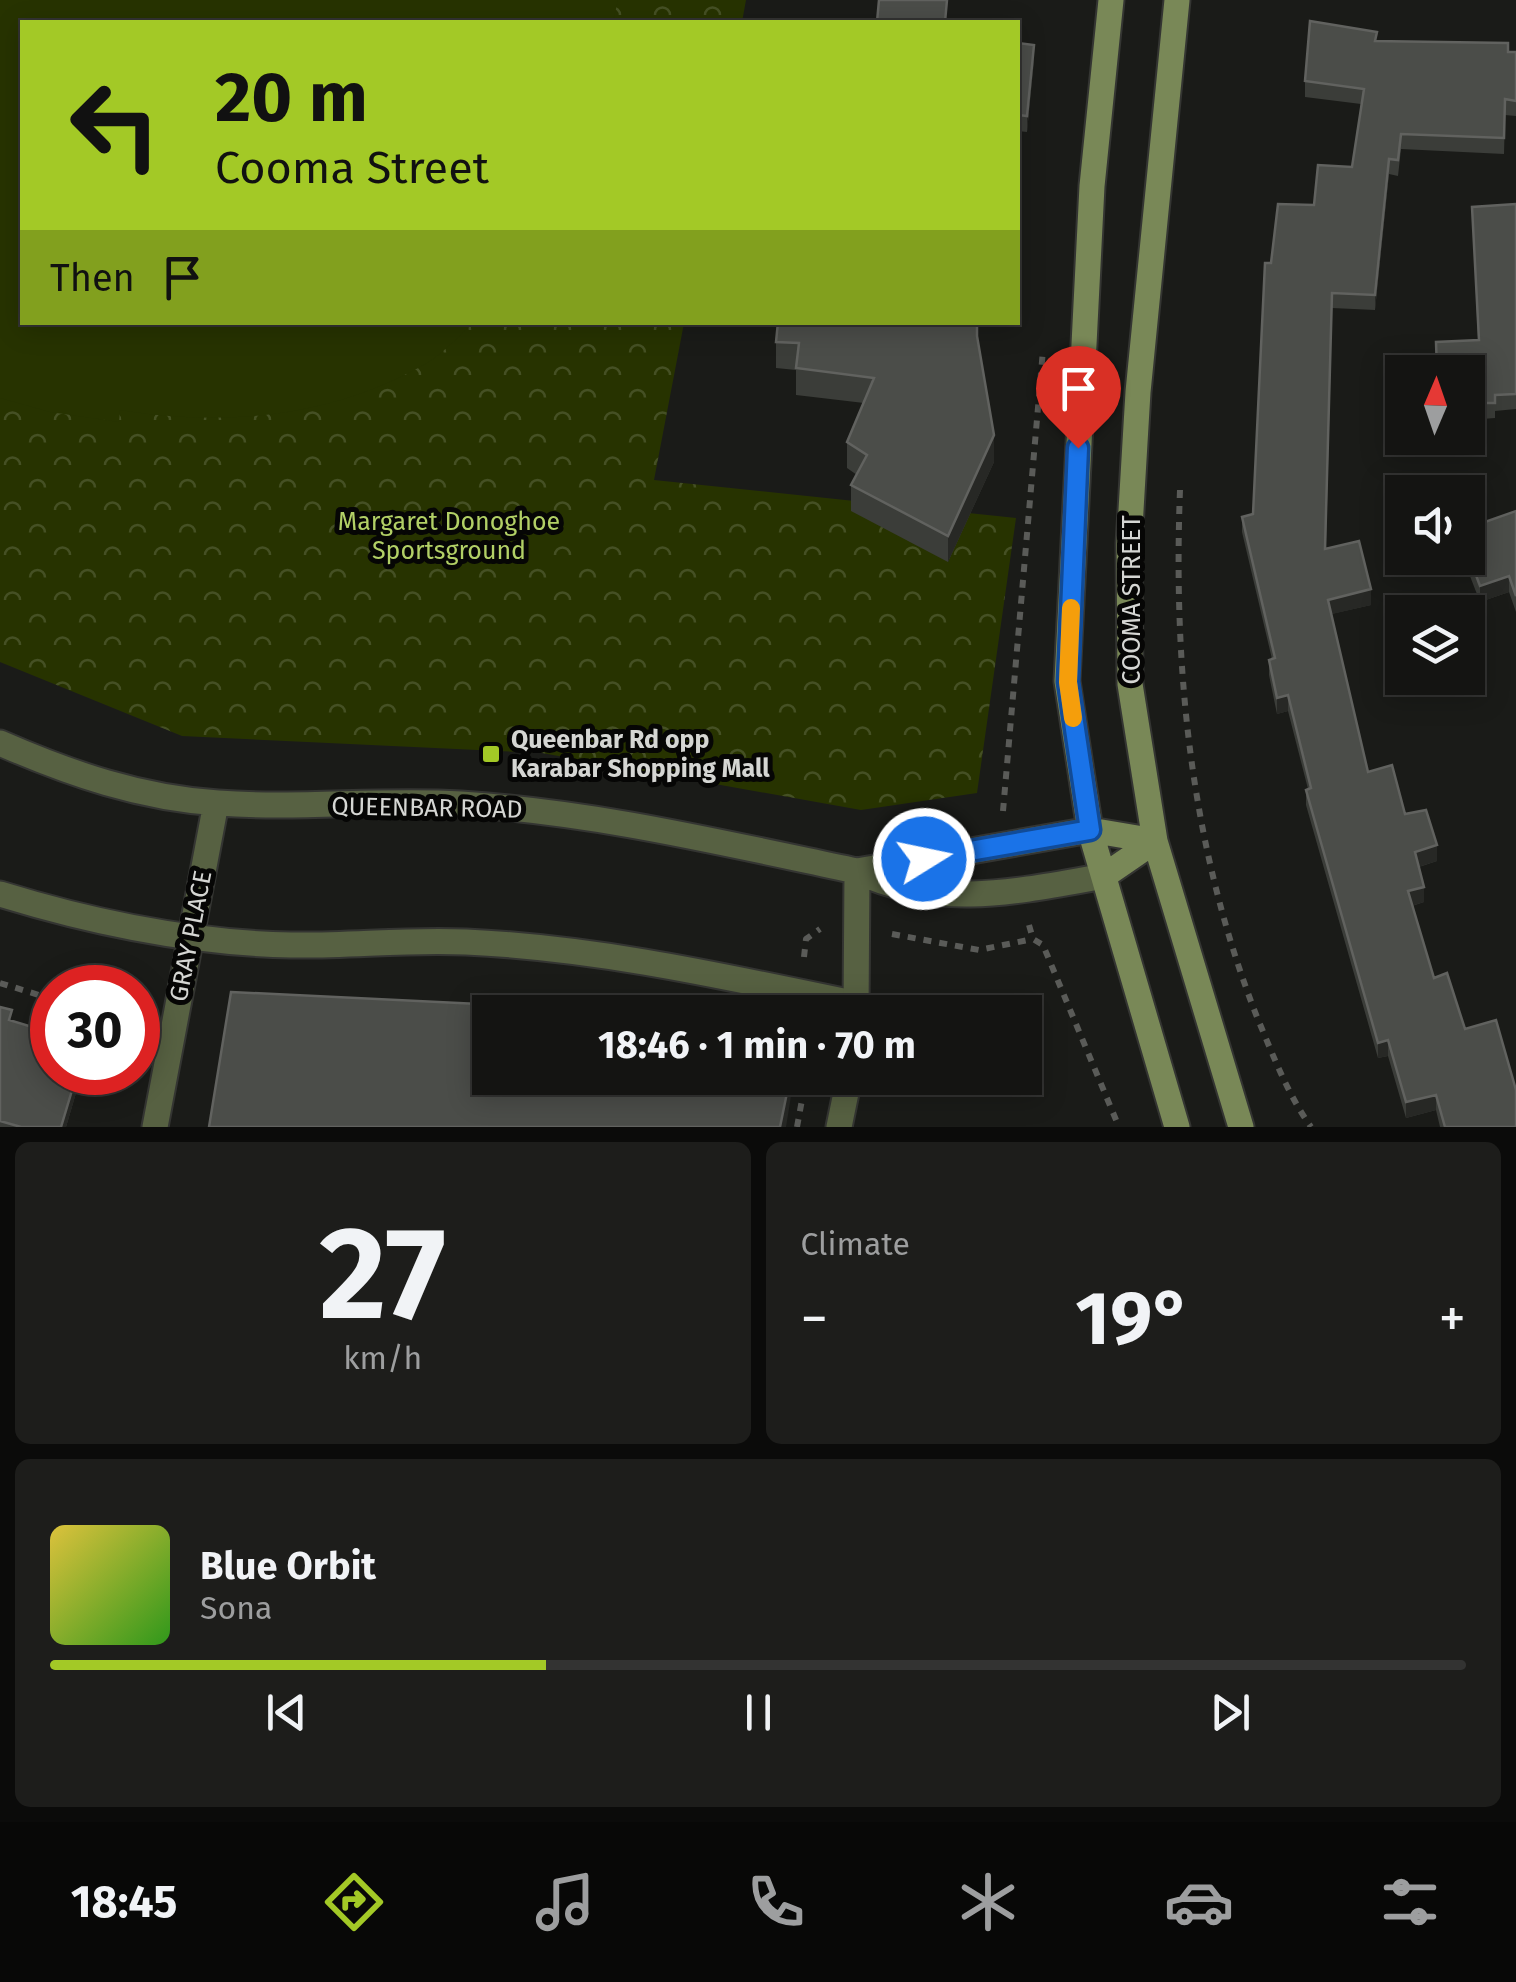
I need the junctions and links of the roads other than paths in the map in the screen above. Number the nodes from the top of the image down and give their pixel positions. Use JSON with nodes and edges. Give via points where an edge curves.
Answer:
{"nodes":[{"id":1,"x":1112,"y":0,"type":"edge"},
{"id":2,"x":1177,"y":0,"type":"edge"},
{"id":3,"x":0,"y":743,"type":"edge"},
{"id":4,"x":216,"y":803,"type":"junction"},
{"id":5,"x":1090,"y":830,"type":"junction"},
{"id":6,"x":1154,"y":841,"type":"junction"},
{"id":7,"x":858,"y":871,"type":"junction"},
{"id":8,"x":1104,"y":876,"type":"junction"},
{"id":9,"x":0,"y":894,"type":"edge"},
{"id":10,"x":191,"y":936,"type":"junction"},
{"id":11,"x":794,"y":995,"type":"edge"},
{"id":12,"x":856,"y":995,"type":"edge"},
{"id":13,"x":846,"y":1095,"type":"edge"},
{"id":14,"x":154,"y":1127,"type":"edge"},
{"id":15,"x":840,"y":1127,"type":"edge"},
{"id":16,"x":1178,"y":1127,"type":"edge"},
{"id":17,"x":1241,"y":1127,"type":"edge"}],
"edges":[{"from":1,"to":5,"type":"main road","via":[[1092,186],[1068,682]]},
{"from":2,"to":6,"type":"main road","name":"COOMA STREET","via":[[1129,544],[1130,684]]},
{"from":3,"to":4,"type":"street","name":"QUEENBAR ROAD","via":[[123,788]]},
{"from":4,"to":7,"type":"street","name":"QUEENBAR ROAD","via":[[462,804],[539,811]]},
{"from":4,"to":10,"type":"street","name":"GRAY PLACE"},
{"from":5,"to":6,"type":"main road"},
{"from":5,"to":7,"type":"street","name":"QUEENBAR ROAD"},
{"from":5,"to":8,"type":"main road"},
{"from":6,"to":8,"type":"main road"},
{"from":6,"to":17,"type":"main road","name":"COOMA STREET"},
{"from":7,"to":8,"type":"street","name":"QUEENBAR ROAD","via":[[910,892],[962,896]]},
{"from":7,"to":12,"type":"street"},
{"from":8,"to":16,"type":"main road"},
{"from":9,"to":10,"type":"street"},
{"from":10,"to":11,"type":"street","via":[[584,951]]},
{"from":10,"to":14,"type":"street","name":"GRAY PLACE"},
{"from":13,"to":15,"type":"street"}]}
